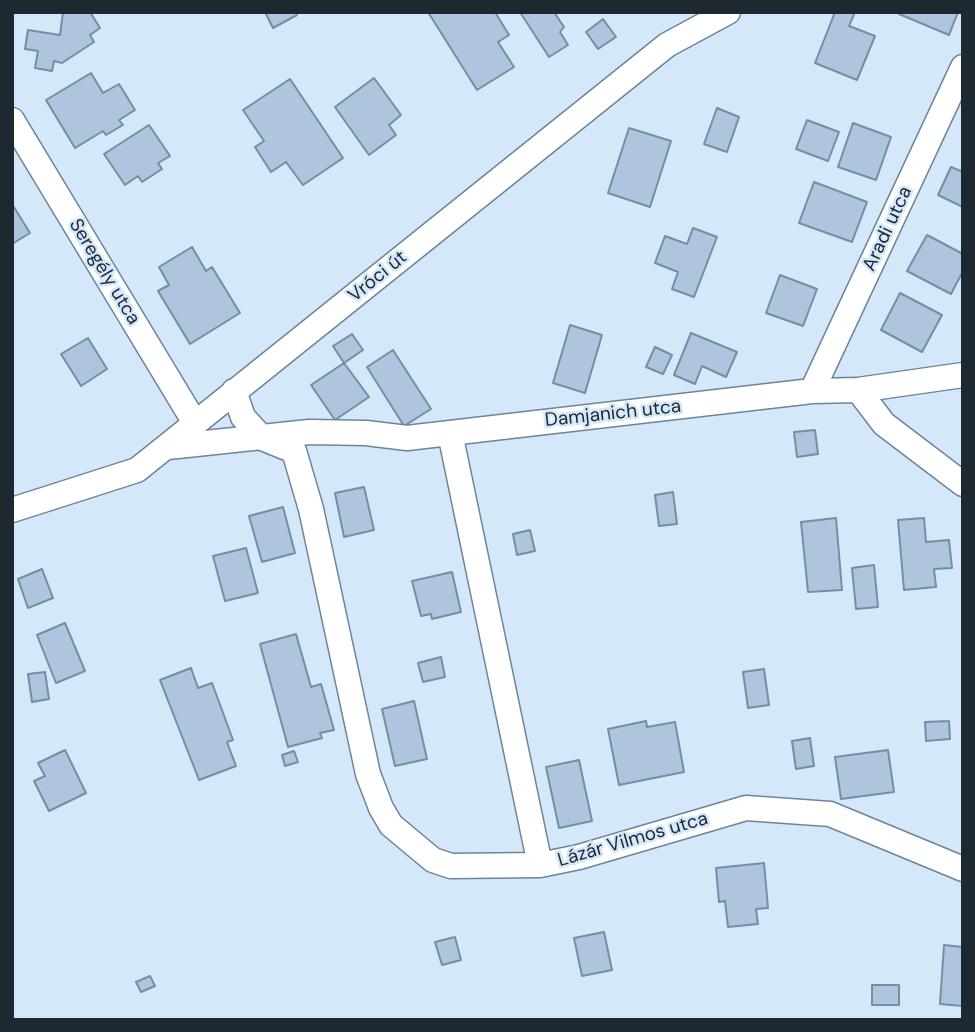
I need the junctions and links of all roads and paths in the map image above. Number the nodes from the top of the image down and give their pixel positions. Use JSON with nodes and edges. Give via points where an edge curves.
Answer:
{"nodes":[{"id":1,"x":728,"y":12,"type":"edge"},
{"id":2,"x":963,"y":66,"type":"edge"},
{"id":3,"x":12,"y":120,"type":"edge"},
{"id":4,"x":963,"y":375,"type":"edge"},
{"id":5,"x":858,"y":390,"type":"junction"},
{"id":6,"x":234,"y":391,"type":"junction"},
{"id":7,"x":812,"y":391,"type":"junction"},
{"id":8,"x":195,"y":423,"type":"junction"},
{"id":9,"x":450,"y":433,"type":"junction"},
{"id":10,"x":262,"y":438,"type":"junction"},
{"id":11,"x":168,"y":447,"type":"junction"},
{"id":12,"x":963,"y":484,"type":"edge"},
{"id":13,"x":12,"y":510,"type":"edge"},
{"id":14,"x":540,"y":865,"type":"junction"},
{"id":15,"x":963,"y":869,"type":"edge"}],
"edges":[{"from":1,"to":6,"type":"street","name":"Vróci út","via":[[667,46]]},
{"from":2,"to":7,"type":"street","name":"Aradi utca"},
{"from":3,"to":8,"type":"street","name":"Seregély utca"},
{"from":4,"to":5,"type":"street","name":"Damjanich utca"},
{"from":5,"to":7,"type":"street","name":"Damjanich utca"},
{"from":5,"to":12,"type":"street","via":[[884,424]]},
{"from":6,"to":8,"type":"street","name":"Vróci út"},
{"from":6,"to":10,"type":"street","via":[[243,417]]},
{"from":7,"to":9,"type":"street","name":"Damjanich utca"},
{"from":8,"to":11,"type":"street","name":"Vróci út"},
{"from":9,"to":10,"type":"street","name":"Damjanich utca","via":[[407,438],[309,432]]},
{"from":9,"to":14,"type":"street"},
{"from":10,"to":11,"type":"street","name":"Damjanich utca"},
{"from":10,"to":14,"type":"street","name":"Lázár Vilmos utca","via":[[294,452],[311,509],[368,774],[391,825],[433,860],[451,866]]},
{"from":11,"to":13,"type":"street","name":"Vróci út","via":[[137,470]]},
{"from":14,"to":15,"type":"street","name":"Lázár Vilmos utca","via":[[746,808],[830,814]]}]}
